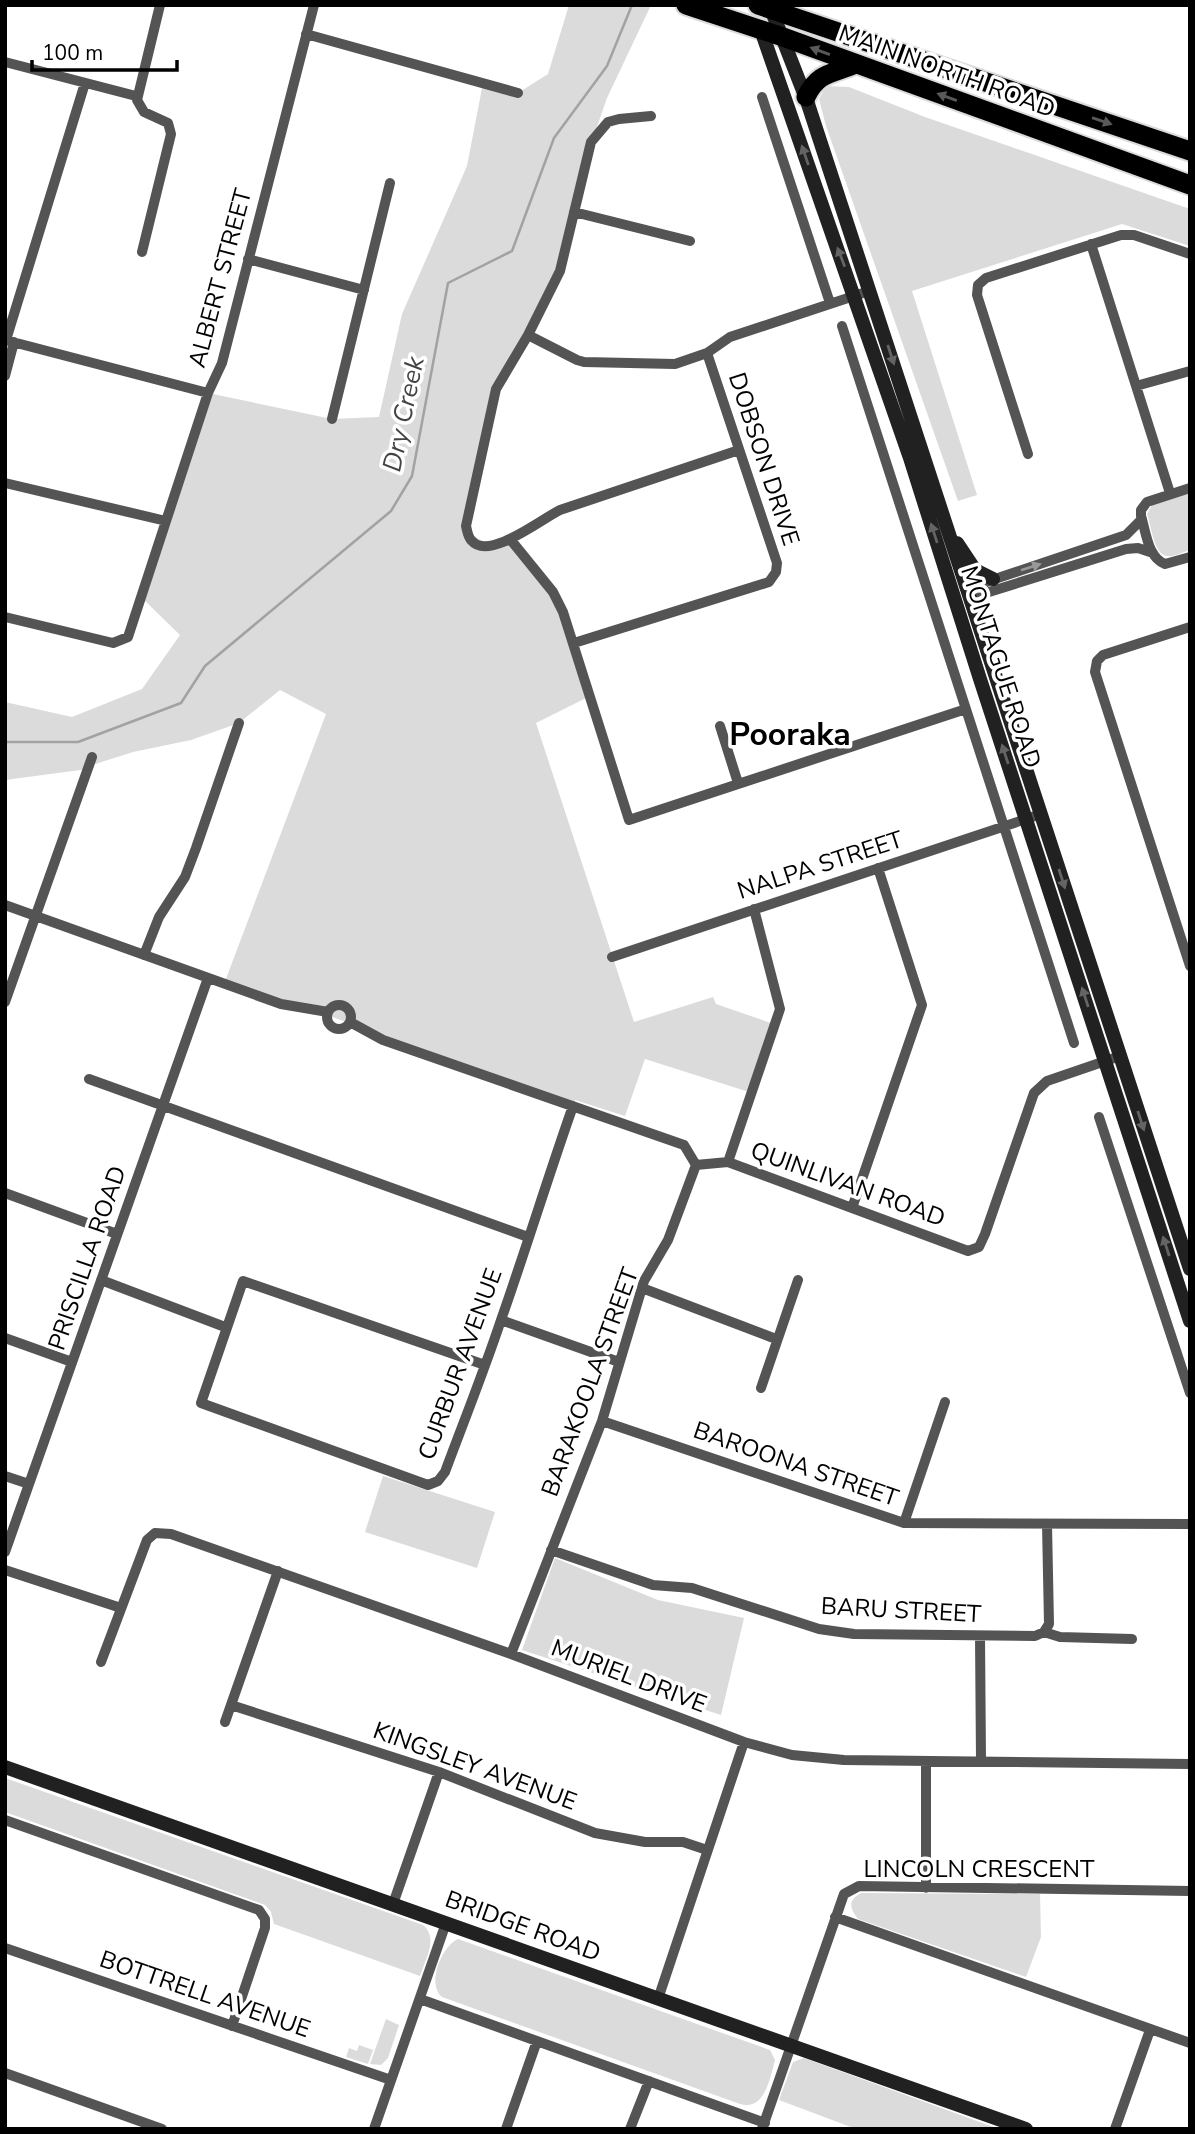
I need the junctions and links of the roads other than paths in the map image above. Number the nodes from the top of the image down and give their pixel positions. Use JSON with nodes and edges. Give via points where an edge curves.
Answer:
{"nodes":[{"id":1,"x":160,"y":5,"type":"edge"},
{"id":2,"x":314,"y":5,"type":"edge"},
{"id":3,"x":686,"y":5,"type":"edge"},
{"id":4,"x":765,"y":7,"type":"edge"},
{"id":5,"x":761,"y":30,"type":"junction"},
{"id":6,"x":306,"y":34,"type":"junction"},
{"id":7,"x":783,"y":37,"type":"junction"},
{"id":8,"x":5,"y":62,"type":"edge"},
{"id":9,"x":856,"y":64,"type":"junction"},
{"id":10,"x":85,"y":83,"type":"junction"},
{"id":11,"x":518,"y":93,"type":"dead end"},
{"id":12,"x":136,"y":96,"type":"junction"},
{"id":13,"x":762,"y":97,"type":"dead end"},
{"id":14,"x":806,"y":97,"type":"junction"},
{"id":15,"x":651,"y":116,"type":"dead end"},
{"id":16,"x":1190,"y":151,"type":"edge"},
{"id":17,"x":390,"y":183,"type":"dead end"},
{"id":18,"x":1190,"y":185,"type":"edge"},
{"id":19,"x":574,"y":212,"type":"junction"},
{"id":20,"x":690,"y":241,"type":"dead end"},
{"id":21,"x":1091,"y":244,"type":"junction"},
{"id":22,"x":142,"y":252,"type":"dead end"},
{"id":23,"x":1190,"y":254,"type":"edge"},
{"id":24,"x":248,"y":259,"type":"junction"},
{"id":25,"x":364,"y":290,"type":"junction"},
{"id":26,"x":862,"y":293,"type":"junction"},
{"id":27,"x":830,"y":303,"type":"junction"},
{"id":28,"x":842,"y":327,"type":"dead end"},
{"id":29,"x":528,"y":335,"type":"junction"},
{"id":30,"x":8,"y":340,"type":"edge"},
{"id":31,"x":707,"y":353,"type":"junction"},
{"id":32,"x":1190,"y":371,"type":"edge"},
{"id":33,"x":5,"y":376,"type":"edge"},
{"id":34,"x":1136,"y":386,"type":"junction"},
{"id":35,"x":208,"y":393,"type":"junction"},
{"id":36,"x":332,"y":419,"type":"dead end"},
{"id":37,"x":739,"y":450,"type":"junction"},
{"id":38,"x":1028,"y":454,"type":"dead end"},
{"id":39,"x":5,"y":483,"type":"edge"},
{"id":40,"x":1190,"y":488,"type":"edge"},
{"id":41,"x":1170,"y":493,"type":"junction"},
{"id":42,"x":1142,"y":519,"type":"junction"},
{"id":43,"x":166,"y":521,"type":"junction"},
{"id":44,"x":947,"y":527,"type":"junction"},
{"id":45,"x":510,"y":540,"type":"junction"},
{"id":46,"x":1153,"y":553,"type":"junction"},
{"id":47,"x":1190,"y":557,"type":"edge"},
{"id":48,"x":993,"y":579,"type":"junction"},
{"id":49,"x":962,"y":596,"type":"junction"},
{"id":50,"x":5,"y":617,"type":"edge"},
{"id":51,"x":1190,"y":627,"type":"edge"},
{"id":52,"x":574,"y":643,"type":"junction"},
{"id":53,"x":966,"y":709,"type":"junction"},
{"id":54,"x":239,"y":723,"type":"dead end"},
{"id":55,"x":720,"y":726,"type":"dead end"},
{"id":56,"x":92,"y":757,"type":"dead end"},
{"id":57,"x":738,"y":783,"type":"junction"},
{"id":58,"x":1041,"y":814,"type":"junction"},
{"id":59,"x":1026,"y":819,"type":"junction"},
{"id":60,"x":1004,"y":827,"type":"junction"},
{"id":61,"x":878,"y":868,"type":"junction"},
{"id":62,"x":5,"y":905,"type":"edge"},
{"id":63,"x":754,"y":909,"type":"junction"},
{"id":64,"x":35,"y":916,"type":"junction"},
{"id":65,"x":1186,"y":939,"type":"edge"},
{"id":66,"x":144,"y":955,"type":"junction"},
{"id":67,"x":612,"y":957,"type":"dead end"},
{"id":68,"x":1190,"y":966,"type":"edge"},
{"id":69,"x":208,"y":978,"type":"junction"},
{"id":70,"x":5,"y":1002,"type":"edge"},
{"id":71,"x":328,"y":1013,"type":"junction"},
{"id":72,"x":351,"y":1022,"type":"junction"},
{"id":73,"x":1074,"y":1043,"type":"dead end"},
{"id":74,"x":1120,"y":1056,"type":"junction"},
{"id":75,"x":1106,"y":1062,"type":"junction"},
{"id":76,"x":89,"y":1079,"type":"dead end"},
{"id":77,"x":163,"y":1106,"type":"junction"},
{"id":78,"x":573,"y":1106,"type":"junction"},
{"id":79,"x":1100,"y":1117,"type":"dead end"},
{"id":80,"x":728,"y":1162,"type":"junction"},
{"id":81,"x":696,"y":1165,"type":"junction"},
{"id":82,"x":5,"y":1193,"type":"edge"},
{"id":83,"x":852,"y":1208,"type":"junction"},
{"id":84,"x":117,"y":1234,"type":"junction"},
{"id":85,"x":528,"y":1237,"type":"junction"},
{"id":86,"x":1190,"y":1269,"type":"edge"},
{"id":87,"x":101,"y":1280,"type":"junction"},
{"id":88,"x":797,"y":1280,"type":"dead end"},
{"id":89,"x":642,"y":1288,"type":"junction"},
{"id":90,"x":1189,"y":1314,"type":"edge"},
{"id":91,"x":501,"y":1320,"type":"junction"},
{"id":92,"x":225,"y":1328,"type":"junction"},
{"id":93,"x":5,"y":1338,"type":"edge"},
{"id":94,"x":776,"y":1339,"type":"junction"},
{"id":95,"x":72,"y":1362,"type":"junction"},
{"id":96,"x":619,"y":1362,"type":"junction"},
{"id":97,"x":485,"y":1365,"type":"junction"},
{"id":98,"x":761,"y":1388,"type":"dead end"},
{"id":99,"x":1190,"y":1393,"type":"edge"},
{"id":100,"x":945,"y":1402,"type":"dead end"},
{"id":101,"x":602,"y":1421,"type":"junction"},
{"id":102,"x":5,"y":1476,"type":"edge"},
{"id":103,"x":29,"y":1484,"type":"junction"},
{"id":104,"x":904,"y":1523,"type":"junction"},
{"id":105,"x":1047,"y":1524,"type":"junction"},
{"id":106,"x":1190,"y":1524,"type":"edge"},
{"id":107,"x":551,"y":1550,"type":"junction"},
{"id":108,"x":5,"y":1552,"type":"edge"},
{"id":109,"x":5,"y":1570,"type":"edge"},
{"id":110,"x":278,"y":1572,"type":"junction"},
{"id":111,"x":121,"y":1608,"type":"junction"},
{"id":112,"x":1044,"y":1632,"type":"junction"},
{"id":113,"x":981,"y":1636,"type":"junction"},
{"id":114,"x":1132,"y":1639,"type":"dead end"},
{"id":115,"x":511,"y":1654,"type":"junction"},
{"id":116,"x":101,"y":1662,"type":"dead end"},
{"id":117,"x":231,"y":1705,"type":"junction"},
{"id":118,"x":225,"y":1722,"type":"dead end"},
{"id":119,"x":744,"y":1742,"type":"junction"},
{"id":120,"x":981,"y":1760,"type":"junction"},
{"id":121,"x":926,"y":1761,"type":"junction"},
{"id":122,"x":1190,"y":1764,"type":"edge"},
{"id":123,"x":5,"y":1767,"type":"edge"},
{"id":124,"x":439,"y":1772,"type":"junction"},
{"id":125,"x":5,"y":1820,"type":"edge"},
{"id":126,"x":707,"y":1850,"type":"junction"},
{"id":127,"x":926,"y":1888,"type":"junction"},
{"id":128,"x":1190,"y":1891,"type":"edge"},
{"id":129,"x":393,"y":1904,"type":"junction"},
{"id":130,"x":835,"y":1917,"type":"junction"},
{"id":131,"x":446,"y":1923,"type":"junction"},
{"id":132,"x":5,"y":1948,"type":"edge"},
{"id":133,"x":420,"y":1999,"type":"junction"},
{"id":134,"x":658,"y":1999,"type":"junction"},
{"id":135,"x":232,"y":2026,"type":"junction"},
{"id":136,"x":1150,"y":2030,"type":"junction"},
{"id":137,"x":537,"y":2041,"type":"junction"},
{"id":138,"x":1190,"y":2043,"type":"edge"},
{"id":139,"x":792,"y":2045,"type":"junction"},
{"id":140,"x":5,"y":2073,"type":"edge"},
{"id":141,"x":391,"y":2080,"type":"junction"},
{"id":142,"x":649,"y":2081,"type":"junction"},
{"id":143,"x":763,"y":2126,"type":"edge"},
{"id":144,"x":162,"y":2129,"type":"edge"},
{"id":145,"x":374,"y":2129,"type":"edge"},
{"id":146,"x":506,"y":2129,"type":"edge"},
{"id":147,"x":631,"y":2129,"type":"edge"},
{"id":148,"x":1026,"y":2129,"type":"edge"},
{"id":149,"x":1115,"y":2129,"type":"edge"}],
"edges":[{"from":1,"to":12,"type":"street"},
{"from":2,"to":6,"type":"street","name":"ALBERT STREET"},
{"from":3,"to":5,"type":"highway","name":"MAIN NORTH ROAD"},
{"from":4,"to":7,"type":"main road","name":"MONTAGUE ROAD"},
{"from":4,"to":16,"type":"highway","name":"MAIN NORTH ROAD","one_way":true},
{"from":5,"to":7,"type":"highway","name":"MAIN NORTH ROAD"},
{"from":26,"to":5,"type":"main road","name":"MONTAGUE ROAD","one_way":true},
{"from":6,"to":11,"type":"street"},
{"from":6,"to":24,"type":"street","name":"ALBERT STREET"},
{"from":9,"to":7,"type":"highway","name":"MAIN NORTH ROAD","one_way":true},
{"from":7,"to":14,"type":"main road","name":"MONTAGUE ROAD"},
{"from":8,"to":10,"type":"street"},
{"from":9,"to":14,"type":"highway","via":[[820,77]]},
{"from":18,"to":9,"type":"highway","name":"MAIN NORTH ROAD","one_way":true},
{"from":10,"to":12,"type":"street"},
{"from":10,"to":30,"type":"street"},
{"from":12,"to":22,"type":"street","via":[[144,112],[168,123],[171,130]]},
{"from":13,"to":27,"type":"street"},
{"from":14,"to":26,"type":"main road","name":"MONTAGUE ROAD"},
{"from":15,"to":19,"type":"street","via":[[608,122],[600,130],[591,142]]},
{"from":17,"to":25,"type":"street"},
{"from":19,"to":20,"type":"street"},
{"from":19,"to":29,"type":"street","via":[[559,271]]},
{"from":21,"to":23,"type":"street","via":[[1130,234]]},
{"from":21,"to":34,"type":"street"},
{"from":21,"to":38,"type":"street","via":[[986,278],[978,285],[977,295]]},
{"from":24,"to":25,"type":"street"},
{"from":24,"to":35,"type":"street","name":"ALBERT STREET","via":[[222,363]]},
{"from":25,"to":36,"type":"street"},
{"from":26,"to":27,"type":"street"},
{"from":26,"to":44,"type":"main road","name":"MONTAGUE ROAD","one_way":true},
{"from":49,"to":26,"type":"main road","name":"MONTAGUE ROAD","one_way":true,"via":[[910,458]]},
{"from":27,"to":31,"type":"street","via":[[730,337]]},
{"from":28,"to":53,"type":"street"},
{"from":29,"to":31,"type":"street","via":[[584,362],[676,364]]},
{"from":29,"to":45,"type":"street","via":[[496,389],[466,526],[472,542],[480,546]]},
{"from":30,"to":33,"type":"street"},
{"from":30,"to":35,"type":"street"},
{"from":31,"to":37,"type":"street","name":"DOBSON DRIVE"},
{"from":32,"to":34,"type":"street"},
{"from":34,"to":41,"type":"street"},
{"from":35,"to":43,"type":"street","name":"ALBERT STREET"},
{"from":37,"to":45,"type":"street","via":[[560,510]]},
{"from":37,"to":52,"type":"street","name":"DOBSON DRIVE","via":[[777,563],[769,582]]},
{"from":39,"to":43,"type":"street"},
{"from":40,"to":41,"type":"street"},
{"from":41,"to":42,"type":"street","via":[[1144,503]]},
{"from":42,"to":46,"type":"street"},
{"from":48,"to":42,"type":"street","one_way":true,"via":[[1120,537]]},
{"from":43,"to":50,"type":"street","name":"ALBERT STREET","via":[[128,637],[113,643]]},
{"from":44,"to":48,"type":"main road","via":[[975,570]]},
{"from":44,"to":49,"type":"main road","name":"MONTAGUE ROAD"},
{"from":45,"to":52,"type":"street","via":[[553,592]]},
{"from":46,"to":47,"type":"street","via":[[1165,564]]},
{"from":46,"to":49,"type":"street","via":[[1126,549],[989,592]]},
{"from":48,"to":49,"type":"street"},
{"from":49,"to":58,"type":"main road","name":"MONTAGUE ROAD"},
{"from":59,"to":49,"type":"main road","name":"MONTAGUE ROAD","one_way":true},
{"from":51,"to":65,"type":"street","via":[[1103,655],[1095,672]]},
{"from":52,"to":57,"type":"street","via":[[629,820]]},
{"from":53,"to":57,"type":"street"},
{"from":53,"to":60,"type":"street"},
{"from":54,"to":66,"type":"street","via":[[197,848]]},
{"from":55,"to":57,"type":"street"},
{"from":56,"to":64,"type":"street"},
{"from":58,"to":59,"type":"street","name":"NALPA STREET"},
{"from":58,"to":74,"type":"main road","name":"MONTAGUE ROAD","one_way":true},
{"from":59,"to":60,"type":"street","name":"NALPA STREET"},
{"from":75,"to":59,"type":"main road","name":"MONTAGUE ROAD","one_way":true},
{"from":60,"to":61,"type":"street","name":"NALPA STREET"},
{"from":60,"to":73,"type":"street"},
{"from":61,"to":63,"type":"street","name":"NALPA STREET"},
{"from":61,"to":83,"type":"street","via":[[922,1005]]},
{"from":62,"to":64,"type":"street"},
{"from":63,"to":67,"type":"street","name":"NALPA STREET"},
{"from":63,"to":80,"type":"street","via":[[780,1009]]},
{"from":64,"to":66,"type":"street"},
{"from":64,"to":70,"type":"street"},
{"from":65,"to":68,"type":"street"},
{"from":66,"to":69,"type":"street"},
{"from":69,"to":71,"type":"street","via":[[281,1004]]},
{"from":69,"to":77,"type":"street","name":"PRISCILLA ROAD"},
{"from":71,"to":72,"type":"street","via":[[333,1028]]},
{"from":71,"to":72,"type":"street","via":[[335,1006],[345,1006],[351,1012]]},
{"from":72,"to":78,"type":"street","via":[[383,1040]]},
{"from":74,"to":75,"type":"street","name":"QUINLIVAN ROAD"},
{"from":74,"to":86,"type":"main road","name":"MONTAGUE ROAD","one_way":true},
{"from":75,"to":83,"type":"street","name":"QUINLIVAN ROAD","via":[[1047,1081],[1034,1093],[979,1247],[968,1251]]},
{"from":90,"to":75,"type":"main road","name":"MONTAGUE ROAD","one_way":true},
{"from":76,"to":77,"type":"street"},
{"from":77,"to":84,"type":"street","name":"PRISCILLA ROAD"},
{"from":77,"to":85,"type":"street"},
{"from":78,"to":81,"type":"street","via":[[684,1145]]},
{"from":78,"to":85,"type":"street","name":"CURBUR AVENUE"},
{"from":79,"to":99,"type":"street"},
{"from":80,"to":81,"type":"street","name":"QUINLIVAN ROAD"},
{"from":80,"to":83,"type":"street","name":"QUINLIVAN ROAD"},
{"from":81,"to":89,"type":"street","name":"BARAKOOLA STREET","via":[[668,1240]]},
{"from":82,"to":84,"type":"street"},
{"from":84,"to":87,"type":"street","name":"PRISCILLA ROAD"},
{"from":85,"to":91,"type":"street","name":"CURBUR AVENUE"},
{"from":87,"to":92,"type":"street"},
{"from":87,"to":95,"type":"street","name":"PRISCILLA ROAD"},
{"from":88,"to":94,"type":"street"},
{"from":89,"to":94,"type":"street"},
{"from":89,"to":96,"type":"street","name":"BARAKOOLA STREET"},
{"from":91,"to":96,"type":"street"},
{"from":91,"to":97,"type":"street","name":"CURBUR AVENUE"},
{"from":92,"to":97,"type":"street","via":[[243,1282]]},
{"from":92,"to":97,"type":"street","name":"CURBUR AVENUE","via":[[201,1403],[428,1485],[445,1472]]},
{"from":93,"to":95,"type":"street"},
{"from":94,"to":98,"type":"street"},
{"from":95,"to":103,"type":"street","name":"PRISCILLA ROAD"},
{"from":96,"to":101,"type":"street","name":"BARAKOOLA STREET"},
{"from":100,"to":104,"type":"street"},
{"from":101,"to":104,"type":"street","name":"BAROONA STREET"},
{"from":101,"to":107,"type":"street","name":"BARAKOOLA STREET"},
{"from":102,"to":103,"type":"street"},
{"from":103,"to":108,"type":"street","name":"PRISCILLA ROAD"},
{"from":104,"to":105,"type":"street","name":"BAROONA STREET"},
{"from":105,"to":106,"type":"street","name":"BAROONA STREET"},
{"from":105,"to":112,"type":"street","via":[[1049,1624]]},
{"from":107,"to":113,"type":"street","name":"BARU STREET","via":[[653,1585],[692,1588],[818,1629]]},
{"from":107,"to":115,"type":"street","name":"BARAKOOLA STREET"},
{"from":109,"to":111,"type":"street"},
{"from":110,"to":111,"type":"street","name":"MURIEL DRIVE","via":[[155,1532],[147,1540]]},
{"from":110,"to":115,"type":"street","name":"MURIEL DRIVE"},
{"from":110,"to":117,"type":"street"},
{"from":111,"to":116,"type":"street","name":"MURIEL DRIVE"},
{"from":112,"to":113,"type":"street","name":"BARU STREET"},
{"from":112,"to":114,"type":"street","name":"BARU STREET","via":[[1060,1637]]},
{"from":113,"to":120,"type":"street"},
{"from":115,"to":119,"type":"street","name":"MURIEL DRIVE"},
{"from":117,"to":118,"type":"street"},
{"from":117,"to":124,"type":"street","name":"KINGSLEY AVENUE"},
{"from":119,"to":121,"type":"street","name":"MURIEL DRIVE","via":[[805,1756]]},
{"from":119,"to":126,"type":"street"},
{"from":120,"to":121,"type":"street","name":"MURIEL DRIVE"},
{"from":120,"to":122,"type":"street","name":"MURIEL DRIVE"},
{"from":121,"to":127,"type":"street"},
{"from":123,"to":129,"type":"main road","name":"BRIDGE ROAD"},
{"from":124,"to":126,"type":"street","name":"KINGSLEY AVENUE","via":[[595,1833],[645,1842],[683,1842]]},
{"from":124,"to":129,"type":"street"},
{"from":125,"to":135,"type":"street","via":[[259,1910],[265,1928]]},
{"from":126,"to":134,"type":"street"},
{"from":127,"to":128,"type":"street","name":"LINCOLN CRESCENT"},
{"from":127,"to":130,"type":"street","name":"LINCOLN CRESCENT","via":[[859,1886],[844,1894]]},
{"from":129,"to":131,"type":"main road","name":"BRIDGE ROAD"},
{"from":130,"to":136,"type":"street"},
{"from":130,"to":139,"type":"street","name":"LINCOLN CRESCENT"},
{"from":131,"to":133,"type":"street"},
{"from":131,"to":134,"type":"main road","name":"BRIDGE ROAD"},
{"from":132,"to":135,"type":"street","name":"BOTTRELL AVENUE"},
{"from":133,"to":137,"type":"street"},
{"from":133,"to":141,"type":"street"},
{"from":134,"to":139,"type":"main road","name":"BRIDGE ROAD"},
{"from":135,"to":141,"type":"street","name":"BOTTRELL AVENUE"},
{"from":136,"to":138,"type":"street"},
{"from":136,"to":149,"type":"street"},
{"from":137,"to":142,"type":"street"},
{"from":137,"to":146,"type":"street"},
{"from":139,"to":143,"type":"street","name":"LINCOLN CRESCENT"},
{"from":139,"to":148,"type":"main road","name":"BRIDGE ROAD"},
{"from":140,"to":144,"type":"street"},
{"from":141,"to":145,"type":"street"},
{"from":142,"to":143,"type":"street"},
{"from":142,"to":147,"type":"street"}]}
